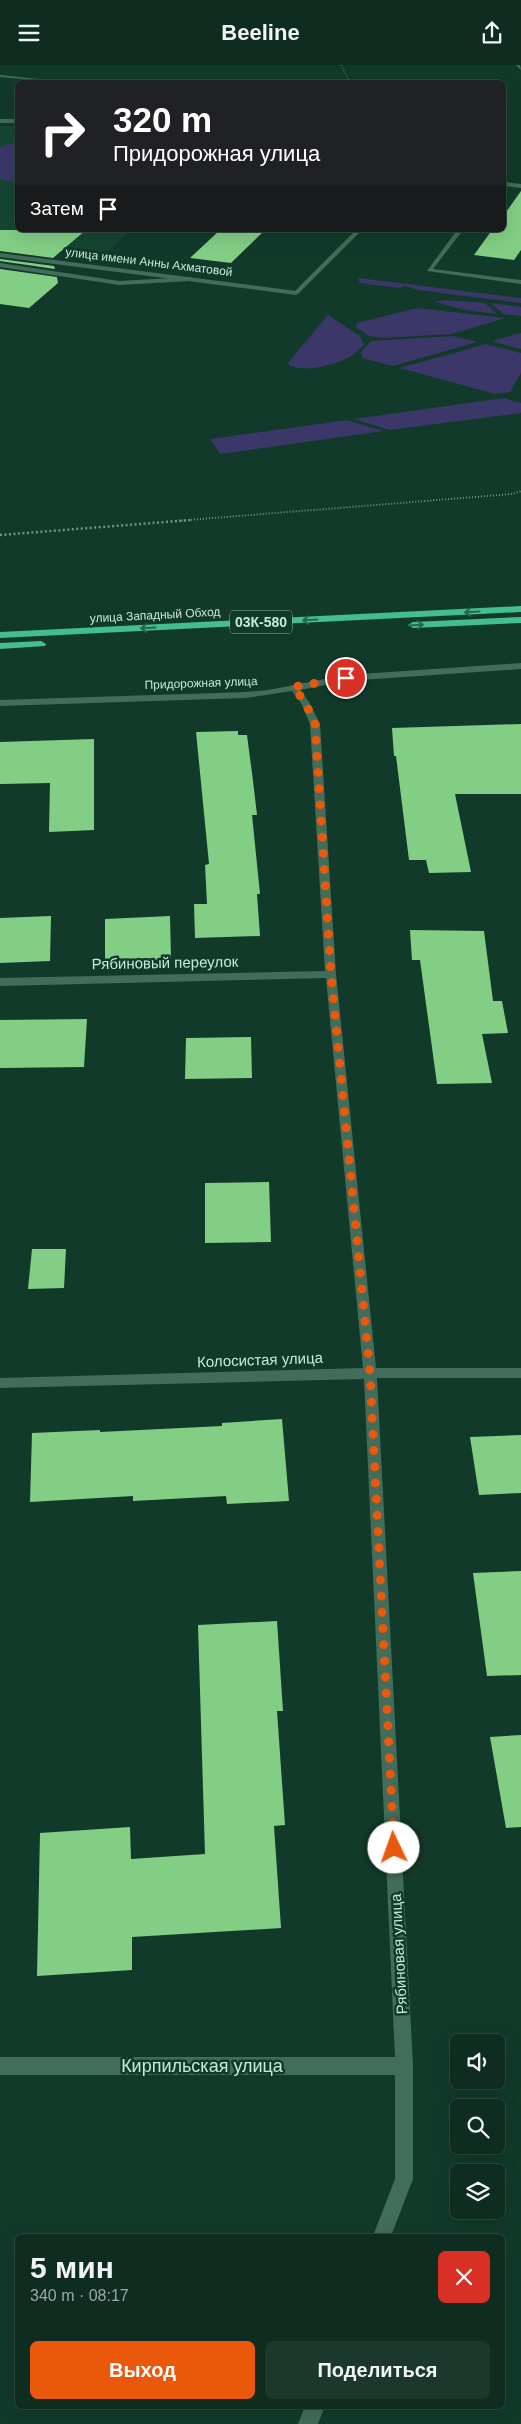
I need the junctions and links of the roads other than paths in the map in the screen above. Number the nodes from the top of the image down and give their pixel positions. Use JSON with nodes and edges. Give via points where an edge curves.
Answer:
{"nodes":[{"id":1,"x":518,"y":65,"type":"edge"},
{"id":2,"x":521,"y":69,"type":"edge"},
{"id":3,"x":0,"y":76,"type":"edge"},
{"id":4,"x":38,"y":80,"type":"edge"},
{"id":5,"x":0,"y":121,"type":"edge"},
{"id":6,"x":15,"y":121,"type":"edge"},
{"id":7,"x":506,"y":184,"type":"edge"},
{"id":8,"x":521,"y":186,"type":"edge"},
{"id":9,"x":357,"y":232,"type":"edge"},
{"id":10,"x":458,"y":232,"type":"edge"},
{"id":11,"x":0,"y":255,"type":"edge"},
{"id":12,"x":0,"y":265,"type":"edge"},
{"id":13,"x":521,"y":274,"type":"edge"},
{"id":14,"x":190,"y":279,"type":"junction"},
{"id":15,"x":518,"y":282,"type":"edge"},
{"id":16,"x":521,"y":609,"type":"edge"},
{"id":17,"x":521,"y":620,"type":"edge"},
{"id":18,"x":0,"y":635,"type":"edge"},
{"id":19,"x":0,"y":646,"type":"edge"},
{"id":20,"x":521,"y":667,"type":"edge"},
{"id":21,"x":293,"y":687,"type":"junction"},
{"id":22,"x":0,"y":703,"type":"edge"},
{"id":23,"x":331,"y":974,"type":"junction"},
{"id":24,"x":0,"y":982,"type":"edge"},
{"id":25,"x":370,"y":1373,"type":"junction"},
{"id":26,"x":521,"y":1373,"type":"edge"},
{"id":27,"x":0,"y":1383,"type":"edge"},
{"id":28,"x":0,"y":2066,"type":"edge"},
{"id":29,"x":404,"y":2066,"type":"junction"},
{"id":30,"x":383,"y":2234,"type":"edge"},
{"id":31,"x":314,"y":2409,"type":"edge"},
{"id":32,"x":308,"y":2424,"type":"edge"}],
"edges":[{"from":1,"to":2,"type":"street"},
{"from":3,"to":4,"type":"street"},
{"from":5,"to":6,"type":"street"},
{"from":7,"to":8,"type":"street"},
{"from":9,"to":14,"type":"street","name":"улица имени Анны Ахматовой","via":[[296,293]]},
{"from":10,"to":15,"type":"street","via":[[429,271]]},
{"from":11,"to":14,"type":"street","name":"улица имени Анны Ахматовой"},
{"from":12,"to":14,"type":"street","via":[[119,283]]},
{"from":13,"to":15,"type":"street"},
{"from":16,"to":18,"type":"highway","name":"улица Западный Обход","number":"03К-580","one_way":true},
{"from":19,"to":17,"type":"highway","name":"улица Западный Обход","number":"03К-580","one_way":true},
{"from":20,"to":21,"type":"street","name":"Придорожная улица","via":[[346,678]]},
{"from":21,"to":22,"type":"street","name":"Придорожная улица","via":[[246,695]]},
{"from":21,"to":23,"type":"street","name":"Рябиновая улица","via":[[305,702],[315,724]]},
{"from":23,"to":24,"type":"street","name":"Рябиновый переулок"},
{"from":23,"to":25,"type":"street","name":"Рябиновая улица"},
{"from":25,"to":26,"type":"street","name":"Колосистая улица"},
{"from":25,"to":27,"type":"street","name":"Колосистая улица"},
{"from":25,"to":29,"type":"street","name":"Рябиновая улица"},
{"from":28,"to":29,"type":"street","name":"Кирпильская улица"},
{"from":29,"to":30,"type":"street","name":"Рябиновая улица","via":[[404,2179]]},
{"from":31,"to":32,"type":"street"}]}
